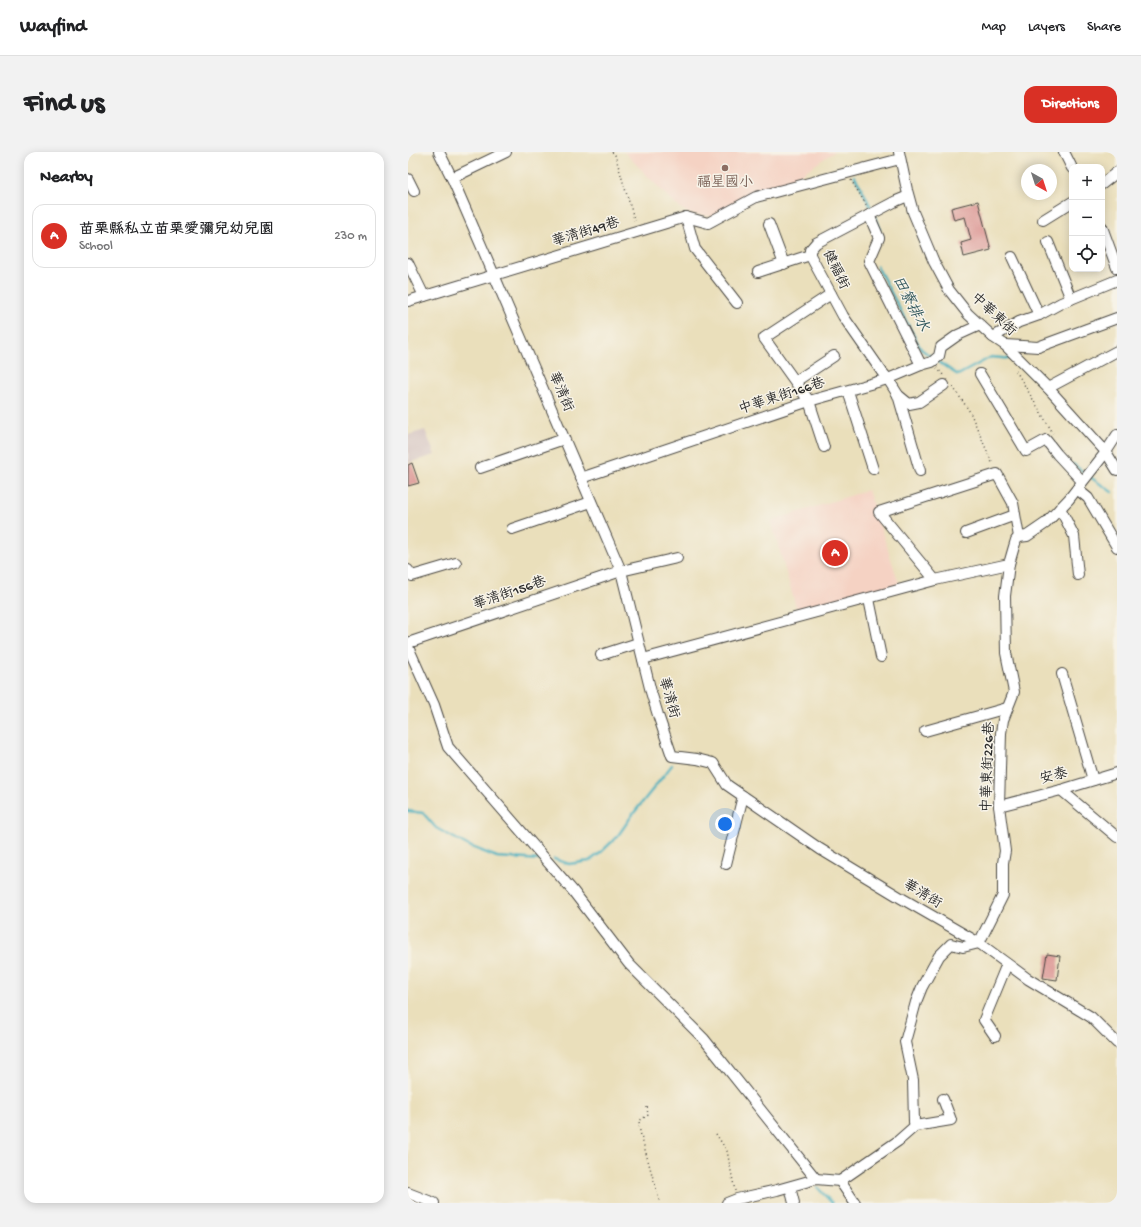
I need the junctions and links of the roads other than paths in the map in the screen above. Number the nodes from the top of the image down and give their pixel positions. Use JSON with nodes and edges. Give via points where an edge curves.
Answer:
{"nodes":[{"id":1,"x":439,"y":152,"type":"edge"},
{"id":2,"x":506,"y":152,"type":"edge"},
{"id":3,"x":1064,"y":152,"type":"edge"},
{"id":4,"x":899,"y":154,"type":"edge"},
{"id":5,"x":490,"y":155,"type":"edge"},
{"id":6,"x":1070,"y":164,"type":"edge"},
{"id":7,"x":1117,"y":172,"type":"edge"},
{"id":8,"x":452,"y":178,"type":"junction"},
{"id":9,"x":408,"y":179,"type":"edge"},
{"id":10,"x":1105,"y":182,"type":"edge"},
{"id":11,"x":414,"y":191,"type":"dead end"},
{"id":12,"x":908,"y":196,"type":"junction"},
{"id":13,"x":1069,"y":204,"type":"edge"},
{"id":14,"x":872,"y":214,"type":"junction"},
{"id":15,"x":686,"y":217,"type":"junction"},
{"id":16,"x":1043,"y":220,"type":"dead end"},
{"id":17,"x":769,"y":224,"type":"dead end"},
{"id":18,"x":1105,"y":235,"type":"edge"},
{"id":19,"x":1048,"y":242,"type":"dead end"},
{"id":20,"x":810,"y":255,"type":"junction"},
{"id":21,"x":1012,"y":258,"type":"dead end"},
{"id":22,"x":408,"y":263,"type":"edge"},
{"id":23,"x":784,"y":264,"type":"junction"},
{"id":24,"x":1117,"y":268,"type":"edge"},
{"id":25,"x":758,"y":272,"type":"dead end"},
{"id":26,"x":494,"y":275,"type":"junction"},
{"id":27,"x":1117,"y":280,"type":"edge"},
{"id":28,"x":831,"y":294,"type":"junction"},
{"id":29,"x":424,"y":296,"type":"junction"},
{"id":30,"x":1070,"y":299,"type":"junction"},
{"id":31,"x":408,"y":301,"type":"edge"},
{"id":32,"x":737,"y":303,"type":"dead end"},
{"id":33,"x":1039,"y":315,"type":"junction"},
{"id":34,"x":1117,"y":318,"type":"edge"},
{"id":35,"x":980,"y":325,"type":"junction"},
{"id":36,"x":994,"y":337,"type":"junction"},
{"id":37,"x":1005,"y":345,"type":"junction"},
{"id":38,"x":1117,"y":351,"type":"edge"},
{"id":39,"x":834,"y":356,"type":"dead end"},
{"id":40,"x":921,"y":365,"type":"junction"},
{"id":41,"x":980,"y":374,"type":"dead end"},
{"id":42,"x":888,"y":379,"type":"junction"},
{"id":43,"x":796,"y":382,"type":"junction"},
{"id":44,"x":947,"y":382,"type":"road end"},
{"id":45,"x":1048,"y":388,"type":"junction"},
{"id":46,"x":848,"y":391,"type":"junction"},
{"id":47,"x":898,"y":395,"type":"junction"},
{"id":48,"x":809,"y":401,"type":"junction"},
{"id":49,"x":1117,"y":435,"type":"edge"},
{"id":50,"x":564,"y":440,"type":"junction"},
{"id":51,"x":824,"y":447,"type":"dead end"},
{"id":52,"x":1106,"y":452,"type":"junction"},
{"id":53,"x":480,"y":468,"type":"dead end"},
{"id":54,"x":873,"y":469,"type":"dead end"},
{"id":55,"x":1117,"y":470,"type":"edge"},
{"id":56,"x":920,"y":471,"type":"dead end"},
{"id":57,"x":581,"y":478,"type":"junction"},
{"id":58,"x":1081,"y":483,"type":"junction"},
{"id":59,"x":591,"y":502,"type":"junction"},
{"id":60,"x":1060,"y":508,"type":"junction"},
{"id":61,"x":1015,"y":514,"type":"junction"},
{"id":62,"x":512,"y":529,"type":"dead end"},
{"id":63,"x":966,"y":533,"type":"dead end"},
{"id":64,"x":1019,"y":537,"type":"junction"},
{"id":65,"x":1117,"y":547,"type":"edge"},
{"id":66,"x":677,"y":558,"type":"dead end"},
{"id":67,"x":456,"y":563,"type":"dead end"},
{"id":68,"x":1009,"y":564,"type":"junction"},
{"id":69,"x":408,"y":570,"type":"edge"},
{"id":70,"x":620,"y":571,"type":"junction"},
{"id":71,"x":1078,"y":575,"type":"dead end"},
{"id":72,"x":935,"y":580,"type":"junction"},
{"id":73,"x":869,"y":599,"type":"junction"},
{"id":74,"x":408,"y":643,"type":"edge"},
{"id":75,"x":638,"y":643,"type":"junction"},
{"id":76,"x":408,"y":647,"type":"edge"},
{"id":77,"x":601,"y":655,"type":"dead end"},
{"id":78,"x":880,"y":656,"type":"dead end"},
{"id":79,"x":643,"y":659,"type":"junction"},
{"id":80,"x":1062,"y":674,"type":"dead end"},
{"id":81,"x":1007,"y":708,"type":"junction"},
{"id":82,"x":925,"y":731,"type":"dead end"},
{"id":83,"x":1117,"y":773,"type":"edge"},
{"id":84,"x":1093,"y":780,"type":"junction"},
{"id":85,"x":1061,"y":790,"type":"junction"},
{"id":86,"x":743,"y":796,"type":"junction"},
{"id":87,"x":999,"y":806,"type":"junction"},
{"id":88,"x":1117,"y":837,"type":"edge"},
{"id":89,"x":726,"y":864,"type":"dead end"},
{"id":90,"x":979,"y":943,"type":"junction"},
{"id":91,"x":1007,"y":964,"type":"junction"},
{"id":92,"x":995,"y":1036,"type":"dead end"},
{"id":93,"x":1117,"y":1043,"type":"edge"},
{"id":94,"x":943,"y":1100,"type":"dead end"},
{"id":95,"x":915,"y":1126,"type":"junction"},
{"id":96,"x":816,"y":1179,"type":"junction"},
{"id":97,"x":840,"y":1181,"type":"junction"},
{"id":98,"x":790,"y":1187,"type":"junction"},
{"id":99,"x":408,"y":1193,"type":"edge"},
{"id":100,"x":434,"y":1203,"type":"edge"},
{"id":101,"x":727,"y":1203,"type":"edge"},
{"id":102,"x":794,"y":1203,"type":"edge"},
{"id":103,"x":855,"y":1203,"type":"edge"}],
"edges":[{"from":1,"to":8,"type":"street","name":"華清街"},
{"from":2,"to":5,"type":"street"},
{"from":3,"to":6,"type":"street"},
{"from":4,"to":12,"type":"street","name":"中華東街"},
{"from":4,"to":15,"type":"street","via":[[847,174],[756,197],[708,223]]},
{"from":5,"to":8,"type":"street"},
{"from":7,"to":10,"type":"street"},
{"from":8,"to":26,"type":"street","name":"華清街"},
{"from":9,"to":11,"type":"street"},
{"from":12,"to":14,"type":"street","name":"健福街"},
{"from":12,"to":35,"type":"street","name":"中華東街","via":[[923,238],[942,278],[959,303]]},
{"from":13,"to":16,"type":"street"},
{"from":14,"to":20,"type":"street","name":"健福街","via":[[816,243],[810,250]]},
{"from":14,"to":40,"type":"street","via":[[879,238],[869,261]]},
{"from":15,"to":26,"type":"street","name":"華清街49巷"},
{"from":15,"to":32,"type":"street","via":[[695,249]]},
{"from":17,"to":23,"type":"street"},
{"from":18,"to":24,"type":"street"},
{"from":19,"to":30,"type":"street"},
{"from":20,"to":23,"type":"street"},
{"from":20,"to":28,"type":"street","name":"健福街"},
{"from":21,"to":33,"type":"street"},
{"from":22,"to":29,"type":"street"},
{"from":23,"to":25,"type":"street"},
{"from":26,"to":29,"type":"street","name":"華清街49巷"},
{"from":26,"to":50,"type":"street","name":"華清街"},
{"from":27,"to":30,"type":"street"},
{"from":28,"to":42,"type":"street","name":"健福街","via":[[843,316]]},
{"from":28,"to":43,"type":"street","via":[[764,338]]},
{"from":29,"to":31,"type":"street","name":"華清街49巷"},
{"from":30,"to":33,"type":"street"},
{"from":33,"to":36,"type":"street","via":[[1019,322]]},
{"from":34,"to":37,"type":"street","via":[[1038,347]]},
{"from":35,"to":36,"type":"street","name":"中華東街"},
{"from":35,"to":40,"type":"street","name":"中華東街166巷","via":[[958,335],[941,347],[935,359]]},
{"from":36,"to":37,"type":"street","name":"中華東街"},
{"from":37,"to":45,"type":"street","name":"中華東街"},
{"from":38,"to":45,"type":"street"},
{"from":39,"to":43,"type":"street"},
{"from":40,"to":42,"type":"street","name":"中華東街166巷"},
{"from":41,"to":58,"type":"street","via":[[1026,451],[1046,440]]},
{"from":42,"to":46,"type":"street","name":"中華東街166巷"},
{"from":42,"to":47,"type":"street","name":"健福街"},
{"from":43,"to":48,"type":"street"},
{"from":44,"to":47,"type":"street","via":[[919,402],[909,404]]},
{"from":45,"to":52,"type":"street","name":"中華東街"},
{"from":46,"to":48,"type":"street","name":"中華東街166巷"},
{"from":46,"to":54,"type":"street"},
{"from":47,"to":56,"type":"street","name":"健福街"},
{"from":48,"to":51,"type":"street"},
{"from":48,"to":57,"type":"street","name":"中華東街166巷"},
{"from":49,"to":52,"type":"street"},
{"from":50,"to":53,"type":"street"},
{"from":50,"to":57,"type":"street","name":"華清街"},
{"from":52,"to":55,"type":"street","name":"中華東街"},
{"from":52,"to":58,"type":"street"},
{"from":57,"to":59,"type":"street","name":"華清街"},
{"from":58,"to":60,"type":"street"},
{"from":58,"to":65,"type":"street"},
{"from":59,"to":62,"type":"street"},
{"from":59,"to":70,"type":"street","name":"華清街"},
{"from":60,"to":64,"type":"street","via":[[1046,523],[1027,536]]},
{"from":60,"to":71,"type":"street","via":[[1074,536]]},
{"from":61,"to":63,"type":"street"},
{"from":61,"to":64,"type":"street"},
{"from":61,"to":72,"type":"street","via":[[1013,503],[997,474],[879,512]]},
{"from":64,"to":68,"type":"street","name":"中華東街226巷"},
{"from":66,"to":70,"type":"street","name":"華清街156巷"},
{"from":67,"to":69,"type":"street","via":[[412,576]]},
{"from":68,"to":72,"type":"street"},
{"from":68,"to":81,"type":"street","name":"中華東街226巷","via":[[1005,596],[1005,631],[1006,653],[1014,692]]},
{"from":70,"to":74,"type":"street","name":"華清街156巷"},
{"from":70,"to":75,"type":"street","name":"華清街"},
{"from":72,"to":73,"type":"street"},
{"from":73,"to":78,"type":"street"},
{"from":73,"to":79,"type":"street"},
{"from":75,"to":77,"type":"street"},
{"from":75,"to":79,"type":"street","name":"華清街"},
{"from":76,"to":96,"type":"street","via":[[434,705],[448,747],[573,891],[629,964],[704,1039]]},
{"from":79,"to":86,"type":"street","name":"華清街","via":[[672,756],[713,763],[727,785]]},
{"from":80,"to":84,"type":"street"},
{"from":81,"to":82,"type":"street"},
{"from":81,"to":87,"type":"street","name":"中華東街226巷","via":[[1001,733]]},
{"from":83,"to":84,"type":"street","name":"安泰"},
{"from":84,"to":85,"type":"street","name":"安泰"},
{"from":85,"to":87,"type":"street","name":"安泰"},
{"from":85,"to":88,"type":"street"},
{"from":86,"to":89,"type":"street"},
{"from":86,"to":90,"type":"street","name":"華清街","via":[[820,849]]},
{"from":87,"to":90,"type":"street","name":"中華東街226巷","via":[[1005,851],[1003,895]]},
{"from":90,"to":91,"type":"street","name":"華清街"},
{"from":90,"to":95,"type":"street","via":[[963,947],[951,944],[939,956],[916,1002],[905,1042],[913,1080]]},
{"from":91,"to":92,"type":"street","via":[[984,1020]]},
{"from":91,"to":93,"type":"street","name":"華清街","via":[[1091,1017]]},
{"from":94,"to":95,"type":"street","via":[[950,1120]]},
{"from":95,"to":97,"type":"street","via":[[898,1141]]},
{"from":96,"to":97,"type":"street"},
{"from":96,"to":98,"type":"street"},
{"from":97,"to":103,"type":"street"},
{"from":98,"to":101,"type":"street","via":[[737,1198]]},
{"from":98,"to":102,"type":"street"},
{"from":99,"to":100,"type":"street"}]}
